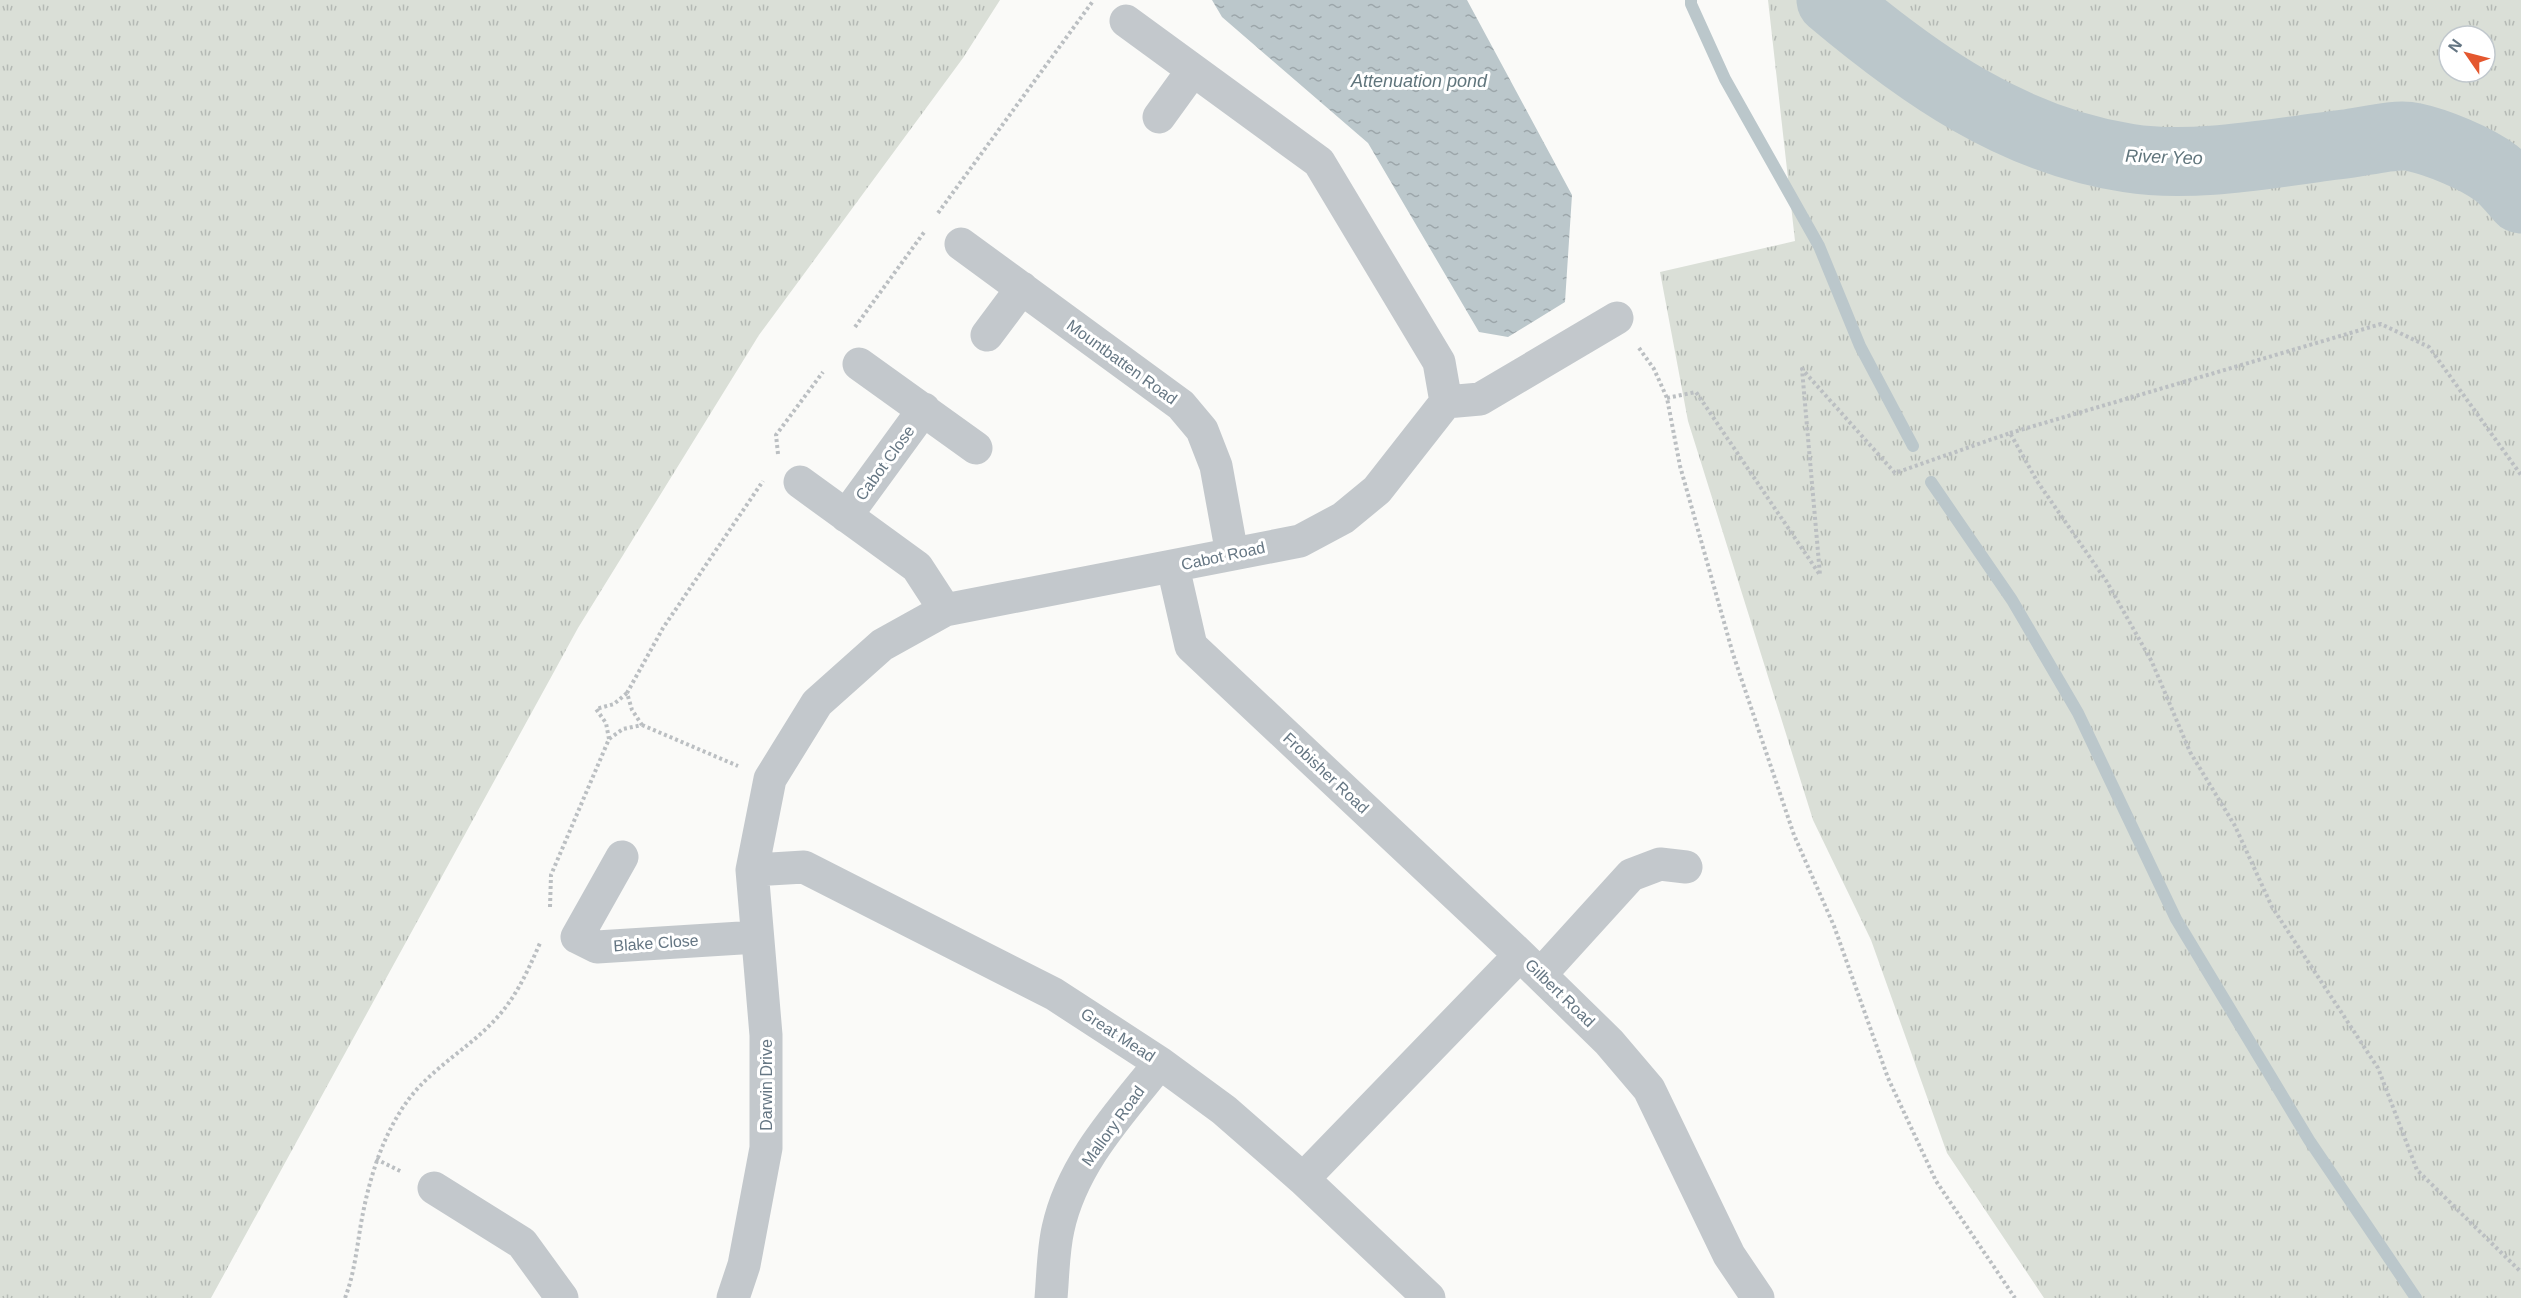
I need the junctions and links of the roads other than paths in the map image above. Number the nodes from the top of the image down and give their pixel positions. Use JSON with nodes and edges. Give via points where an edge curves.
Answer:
{"nodes":[{"id":1,"x":1126,"y":21,"type":"dead end"},
{"id":2,"x":1193,"y":70,"type":"junction"},
{"id":3,"x":1159,"y":117,"type":"dead end"},
{"id":4,"x":961,"y":244,"type":"dead end"},
{"id":5,"x":1022,"y":288,"type":"junction"},
{"id":6,"x":1617,"y":318,"type":"road end"},
{"id":7,"x":987,"y":335,"type":"dead end"},
{"id":8,"x":860,"y":364,"type":"dead end"},
{"id":9,"x":1446,"y":402,"type":"junction"},
{"id":10,"x":924,"y":410,"type":"junction"},
{"id":11,"x":976,"y":448,"type":"dead end"},
{"id":12,"x":789,"y":470,"type":"road end"},
{"id":13,"x":846,"y":516,"type":"junction"},
{"id":14,"x":1232,"y":554,"type":"junction"},
{"id":15,"x":1173,"y":567,"type":"junction"},
{"id":16,"x":945,"y":610,"type":"junction"},
{"id":17,"x":621,"y":857,"type":"dead end"},
{"id":18,"x":1686,"y":867,"type":"dead end"},
{"id":19,"x":752,"y":870,"type":"junction"},
{"id":20,"x":757,"y":937,"type":"junction"},
{"id":21,"x":1530,"y":965,"type":"junction"},
{"id":22,"x":1160,"y":1063,"type":"junction"},
{"id":23,"x":1303,"y":1179,"type":"junction"},
{"id":24,"x":434,"y":1188,"type":"dead end"},
{"id":25,"x":562,"y":1298,"type":"edge"},
{"id":26,"x":733,"y":1298,"type":"edge"},
{"id":27,"x":1051,"y":1298,"type":"edge"},
{"id":28,"x":1429,"y":1298,"type":"edge"},
{"id":29,"x":1758,"y":1298,"type":"edge"}],
"edges":[{"from":1,"to":2,"type":"street"},
{"from":2,"to":3,"type":"street"},
{"from":2,"to":9,"type":"street","via":[[1318,162],[1439,362]]},
{"from":4,"to":5,"type":"street","name":"Mountbatten Road"},
{"from":5,"to":7,"type":"street"},
{"from":5,"to":14,"type":"street","name":"Mountbatten Road","via":[[1181,405],[1202,430],[1216,466]]},
{"from":6,"to":9,"type":"street","via":[[1480,399]]},
{"from":8,"to":10,"type":"street","name":"Cabot Close"},
{"from":9,"to":14,"type":"street","name":"Cabot Road","via":[[1377,490],[1343,518],[1300,541]]},
{"from":10,"to":11,"type":"street","name":"Cabot Close"},
{"from":10,"to":13,"type":"street","name":"Cabot Close"},
{"from":12,"to":13,"type":"street"},
{"from":13,"to":16,"type":"street","via":[[917,567]]},
{"from":14,"to":15,"type":"street","name":"Cabot Road"},
{"from":15,"to":16,"type":"street","name":"Cabot Road"},
{"from":15,"to":21,"type":"street","name":"Frobisher Road","via":[[1191,646]]},
{"from":16,"to":19,"type":"street","name":"Cabot Road","via":[[882,645],[817,704],[770,779]]},
{"from":17,"to":20,"type":"street","name":"Blake Close","via":[[577,937],[597,947]]},
{"from":18,"to":21,"type":"street","via":[[1660,864],[1632,875]]},
{"from":19,"to":20,"type":"street","name":"Darwin Drive"},
{"from":19,"to":22,"type":"street","name":"Great Mead","via":[[804,867],[1054,994]]},
{"from":20,"to":26,"type":"street","name":"Darwin Drive","via":[[766,1035],[766,1148],[744,1265]]},
{"from":21,"to":23,"type":"street","name":"Gilbert Road"},
{"from":21,"to":29,"type":"street","name":"Gilbert Road","via":[[1610,1042],[1649,1089],[1730,1254]]},
{"from":22,"to":23,"type":"street","name":"Great Mead","via":[[1224,1110]]},
{"from":22,"to":27,"type":"street","name":"Mallory Road","via":[[1102,1135],[1075,1179],[1058,1229]]},
{"from":23,"to":28,"type":"street","name":"Great Mead"},
{"from":24,"to":25,"type":"street","via":[[522,1243]]}]}
